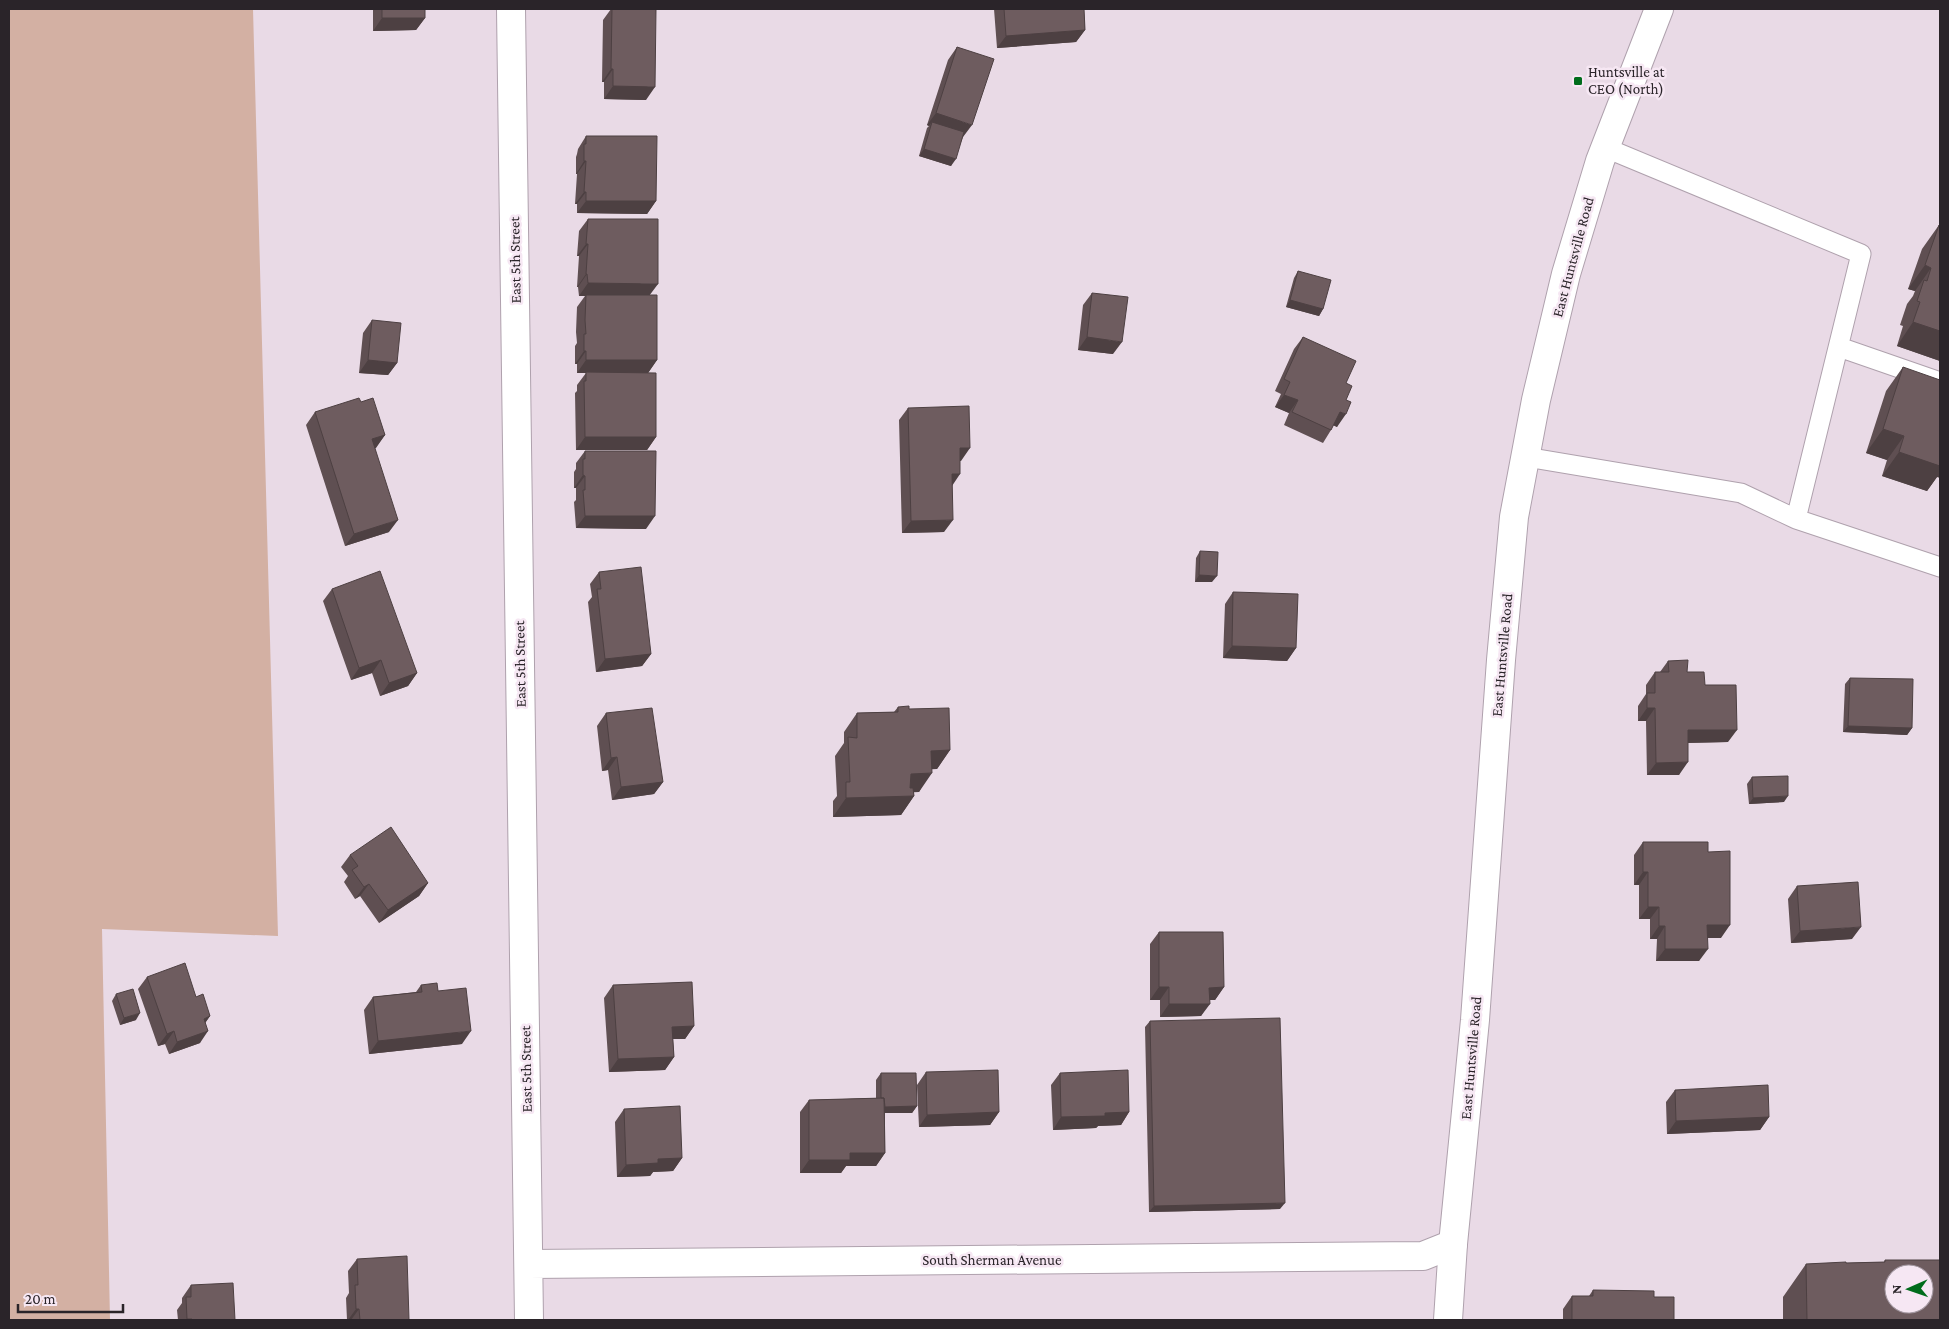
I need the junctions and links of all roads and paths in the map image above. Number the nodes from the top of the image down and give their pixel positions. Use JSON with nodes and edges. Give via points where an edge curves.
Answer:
{"nodes":[{"id":1,"x":512,"y":9,"type":"edge"},
{"id":2,"x":1659,"y":9,"type":"edge"},
{"id":3,"x":1606,"y":148,"type":"junction"},
{"id":4,"x":1838,"y":347,"type":"junction"},
{"id":5,"x":1940,"y":382,"type":"edge"},
{"id":6,"x":1526,"y":457,"type":"junction"},
{"id":7,"x":1796,"y":519,"type":"junction"},
{"id":8,"x":1940,"y":567,"type":"edge"},
{"id":9,"x":1453,"y":1244,"type":"junction"},
{"id":10,"x":529,"y":1264,"type":"junction"},
{"id":11,"x":529,"y":1320,"type":"edge"},
{"id":12,"x":1448,"y":1320,"type":"edge"}],
"edges":[{"from":1,"to":10,"type":"street","name":"East 5th Street"},
{"from":2,"to":3,"type":"street","name":"East Huntsville Road"},
{"from":3,"to":4,"type":"lane","via":[[1861,254]]},
{"from":3,"to":6,"type":"street","name":"East Huntsville Road","via":[[1566,274]]},
{"from":4,"to":5,"type":"lane"},
{"from":4,"to":7,"type":"lane"},
{"from":6,"to":7,"type":"lane","via":[[1741,493]]},
{"from":6,"to":9,"type":"street","name":"East Huntsville Road","via":[[1514,517],[1502,641],[1476,1020]]},
{"from":7,"to":8,"type":"lane"},
{"from":9,"to":10,"type":"street","name":"South Sherman Avenue","via":[[1423,1256]]},
{"from":9,"to":12,"type":"street","name":"East Huntsville Road"},
{"from":10,"to":11,"type":"street","name":"East 5th Street"}]}
